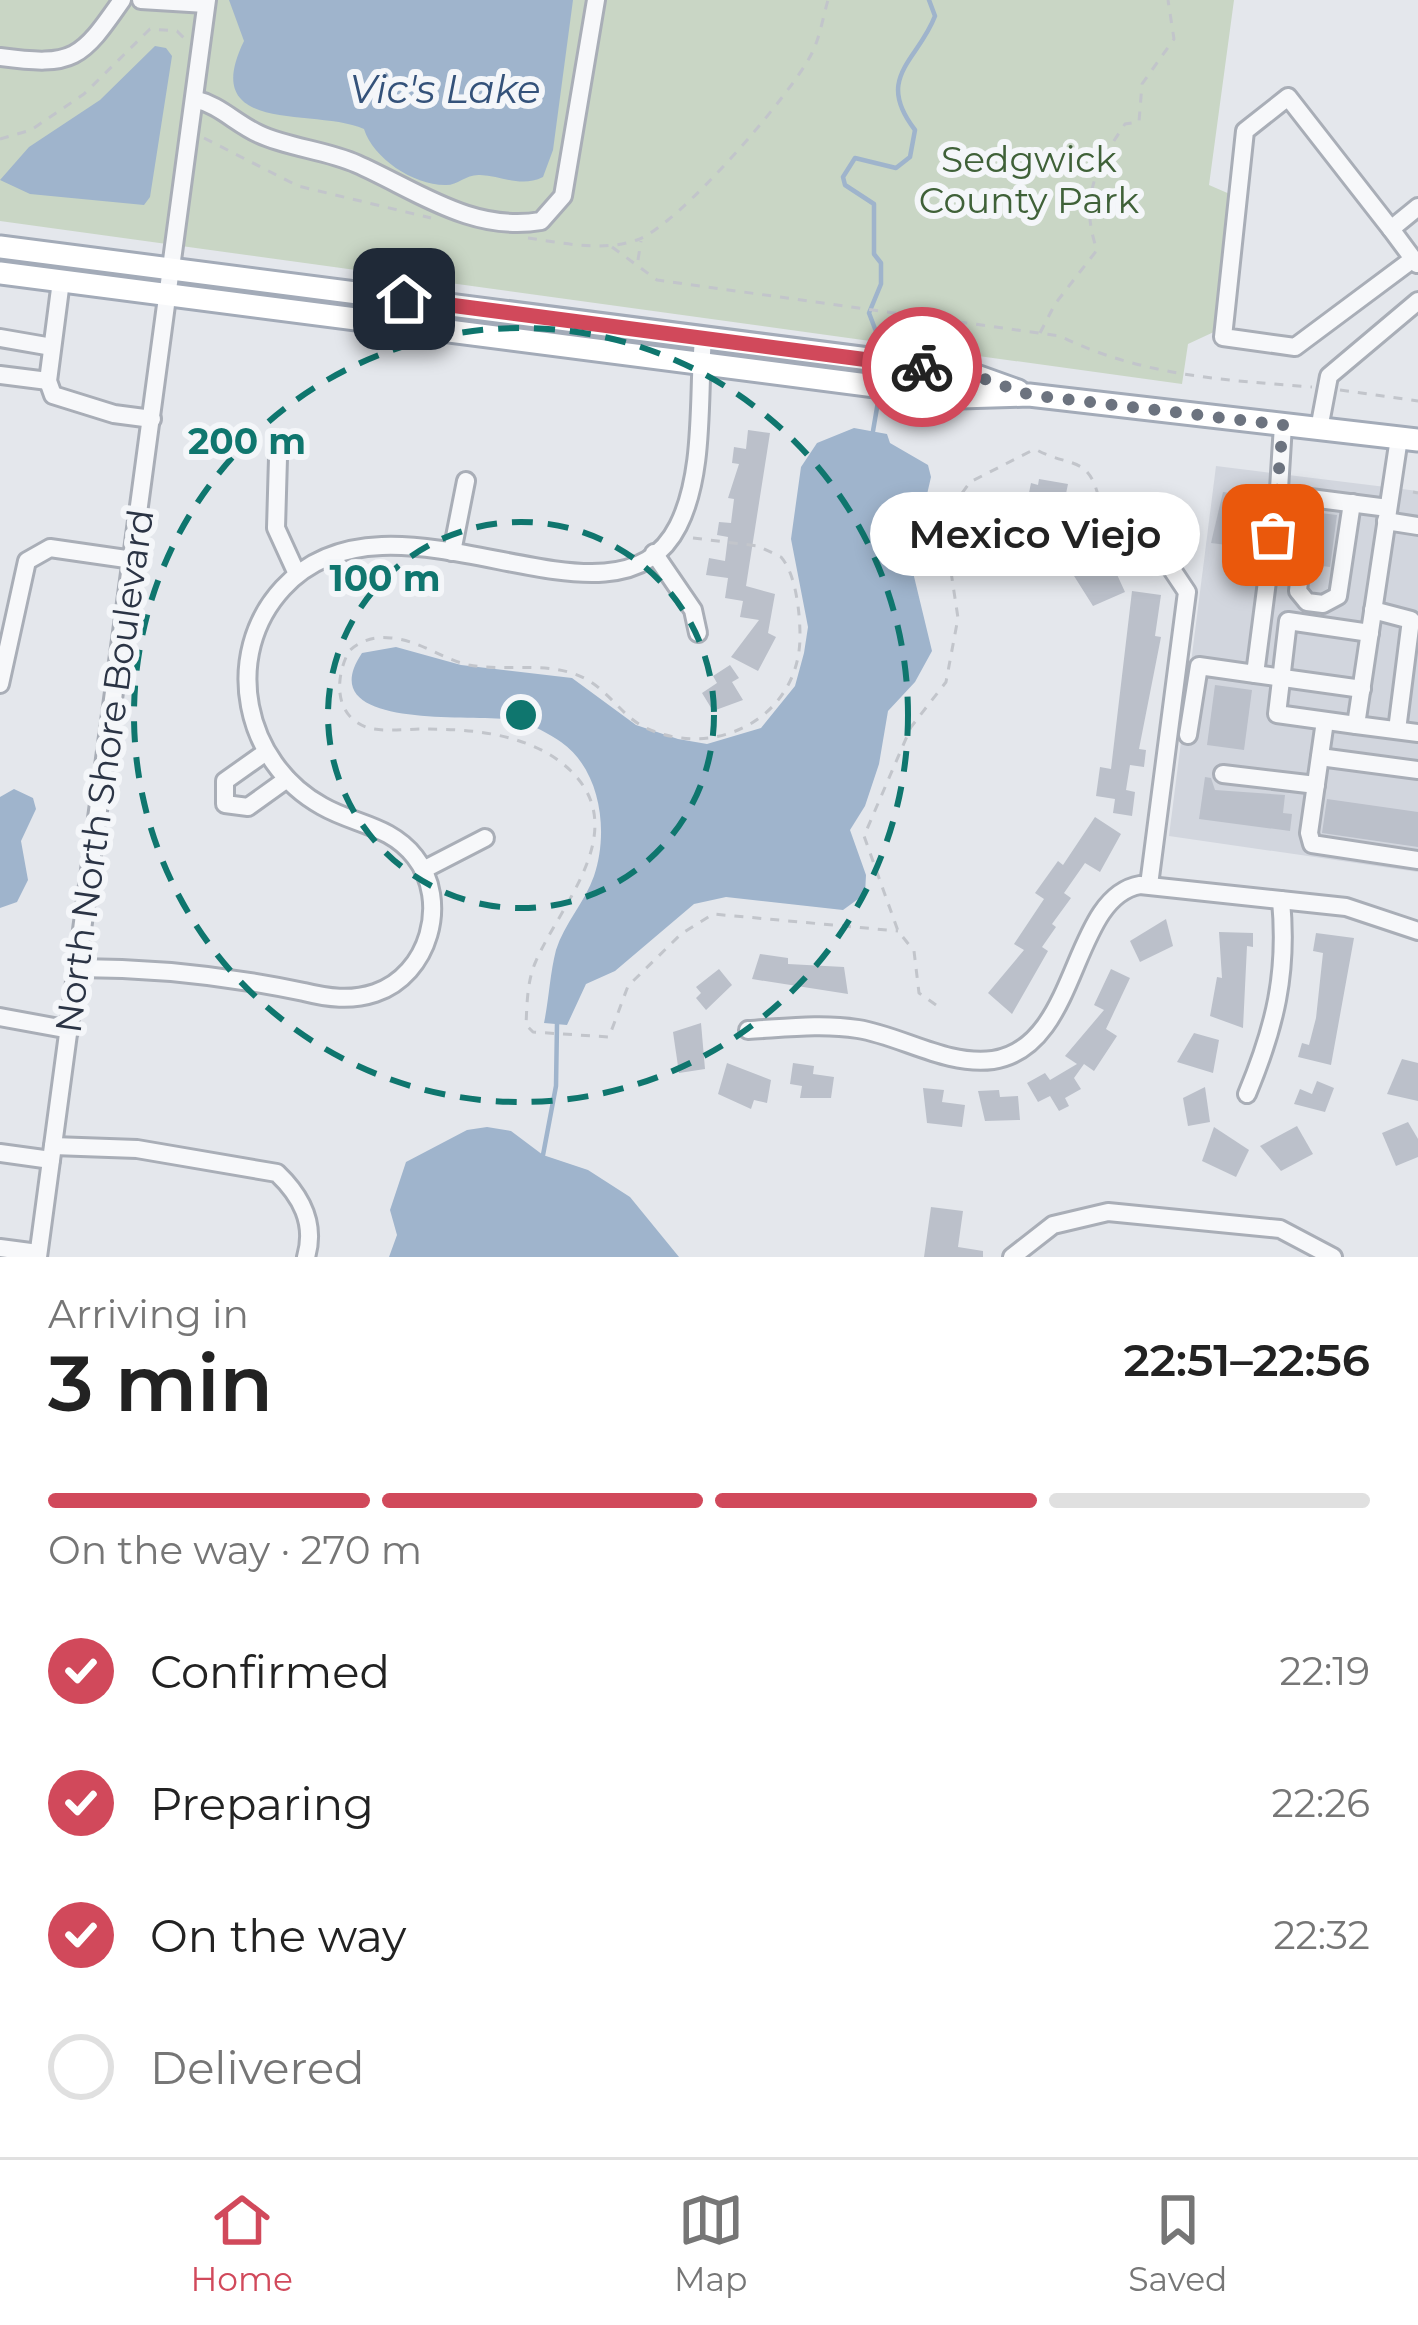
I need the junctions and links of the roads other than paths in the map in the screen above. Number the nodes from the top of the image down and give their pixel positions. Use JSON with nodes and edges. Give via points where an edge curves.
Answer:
{"nodes":[{"id":1,"x":122,"y":0,"type":"edge"},
{"id":2,"x":141,"y":0,"type":"edge"},
{"id":3,"x":596,"y":0,"type":"edge"},
{"id":4,"x":206,"y":2,"type":"edge"},
{"id":5,"x":0,"y":58,"type":"edge"},
{"id":6,"x":194,"y":99,"type":"junction"},
{"id":7,"x":1418,"y":207,"type":"edge"},
{"id":8,"x":1391,"y":229,"type":"junction"},
{"id":9,"x":0,"y":247,"type":"edge"},
{"id":10,"x":1416,"y":262,"type":"edge"},
{"id":11,"x":171,"y":269,"type":"junction"},
{"id":12,"x":0,"y":273,"type":"edge"},
{"id":13,"x":61,"y":281,"type":"junction"},
{"id":14,"x":168,"y":295,"type":"junction"},
{"id":15,"x":1415,"y":310,"type":"edge"},
{"id":16,"x":0,"y":338,"type":"edge"},
{"id":17,"x":703,"y":338,"type":"junction"},
{"id":18,"x":52,"y":347,"type":"junction"},
{"id":19,"x":701,"y":365,"type":"junction"},
{"id":20,"x":0,"y":375,"type":"edge"},
{"id":21,"x":48,"y":381,"type":"junction"},
{"id":22,"x":1030,"y":395,"type":"junction"},
{"id":23,"x":152,"y":419,"type":"junction"},
{"id":24,"x":1283,"y":425,"type":"junction"},
{"id":25,"x":1319,"y":429,"type":"junction"},
{"id":26,"x":1408,"y":439,"type":"edge"},
{"id":27,"x":278,"y":458,"type":"dead end"},
{"id":28,"x":466,"y":481,"type":"dead end"},
{"id":29,"x":1280,"y":489,"type":"junction"},
{"id":30,"x":1308,"y":498,"type":"junction"},
{"id":31,"x":1352,"y":503,"type":"junction"},
{"id":32,"x":1387,"y":514,"type":"junction"},
{"id":33,"x":1102,"y":518,"type":"road end"},
{"id":34,"x":1418,"y":526,"type":"edge"},
{"id":35,"x":452,"y":552,"type":"junction"},
{"id":36,"x":654,"y":554,"type":"junction"},
{"id":37,"x":133,"y":560,"type":"junction"},
{"id":38,"x":297,"y":574,"type":"junction"},
{"id":39,"x":1373,"y":610,"type":"junction"},
{"id":40,"x":698,"y":633,"type":"dead end"},
{"id":41,"x":1370,"y":633,"type":"junction"},
{"id":42,"x":1255,"y":674,"type":"junction"},
{"id":43,"x":1280,"y":677,"type":"junction"},
{"id":44,"x":0,"y":684,"type":"edge"},
{"id":45,"x":1362,"y":688,"type":"junction"},
{"id":46,"x":1325,"y":721,"type":"junction"},
{"id":47,"x":1356,"y":725,"type":"junction"},
{"id":48,"x":1397,"y":730,"type":"junction"},
{"id":49,"x":1418,"y":733,"type":"edge"},
{"id":50,"x":1188,"y":735,"type":"dead end"},
{"id":51,"x":266,"y":752,"type":"junction"},
{"id":52,"x":1320,"y":757,"type":"junction"},
{"id":53,"x":1418,"y":770,"type":"edge"},
{"id":54,"x":1223,"y":774,"type":"dead end"},
{"id":55,"x":287,"y":779,"type":"junction"},
{"id":56,"x":1316,"y":785,"type":"junction"},
{"id":57,"x":485,"y":838,"type":"dead end"},
{"id":58,"x":1418,"y":860,"type":"edge"},
{"id":59,"x":423,"y":870,"type":"junction"},
{"id":60,"x":1149,"y":885,"type":"junction"},
{"id":61,"x":1282,"y":900,"type":"junction"},
{"id":62,"x":1418,"y":931,"type":"edge"},
{"id":63,"x":79,"y":968,"type":"junction"},
{"id":64,"x":0,"y":1017,"type":"edge"},
{"id":65,"x":70,"y":1030,"type":"junction"},
{"id":66,"x":748,"y":1030,"type":"dead end"},
{"id":67,"x":1247,"y":1094,"type":"dead end"},
{"id":68,"x":0,"y":1153,"type":"edge"},
{"id":69,"x":52,"y":1153,"type":"junction"},
{"id":70,"x":0,"y":1248,"type":"edge"},
{"id":71,"x":38,"y":1255,"type":"edge"},
{"id":72,"x":306,"y":1257,"type":"edge"},
{"id":73,"x":1012,"y":1257,"type":"edge"},
{"id":74,"x":1333,"y":1257,"type":"edge"}],
"edges":[{"from":1,"to":5,"type":"street","via":[[78,54]]},
{"from":2,"to":4,"type":"street"},
{"from":3,"to":6,"type":"street","via":[[563,196],[541,221],[433,205],[356,163],[261,135]]},
{"from":4,"to":6,"type":"street","name":"North North Shore Boulevard"},
{"from":6,"to":11,"type":"street","name":"North North Shore Boulevard"},
{"from":7,"to":8,"type":"street"},
{"from":8,"to":10,"type":"street"},
{"from":8,"to":10,"type":"street","via":[[1288,97],[1245,131],[1223,337],[1294,347]]},
{"from":9,"to":11,"type":"main road"},
{"from":11,"to":14,"type":"street","name":"North North Shore Boulevard"},
{"from":11,"to":17,"type":"main road"},
{"from":12,"to":13,"type":"main road"},
{"from":13,"to":14,"type":"main road"},
{"from":13,"to":18,"type":"street"},
{"from":14,"to":19,"type":"main road"},
{"from":14,"to":23,"type":"street","name":"North North Shore Boulevard"},
{"from":15,"to":25,"type":"street","via":[[1340,362],[1324,388]]},
{"from":16,"to":18,"type":"street"},
{"from":17,"to":19,"type":"street"},
{"from":17,"to":22,"type":"main road","via":[[962,371]]},
{"from":18,"to":21,"type":"street"},
{"from":19,"to":22,"type":"main road","via":[[921,392]]},
{"from":19,"to":36,"type":"street","via":[[693,483],[677,529]]},
{"from":20,"to":21,"type":"street"},
{"from":21,"to":23,"type":"street","via":[[53,395],[80,406]]},
{"from":22,"to":24,"type":"main road"},
{"from":23,"to":37,"type":"street","name":"North North Shore Boulevard"},
{"from":24,"to":25,"type":"main road"},
{"from":24,"to":29,"type":"street"},
{"from":25,"to":26,"type":"main road"},
{"from":26,"to":32,"type":"street"},
{"from":27,"to":38,"type":"street","via":[[276,528]]},
{"from":28,"to":35,"type":"street"},
{"from":29,"to":30,"type":"street"},
{"from":29,"to":42,"type":"street"},
{"from":30,"to":31,"type":"street"},
{"from":30,"to":31,"type":"street","via":[[1298,591],[1323,604],[1338,596]]},
{"from":31,"to":32,"type":"street"},
{"from":32,"to":34,"type":"street"},
{"from":32,"to":39,"type":"street"},
{"from":33,"to":60,"type":"street","via":[[1167,562],[1187,592]]},
{"from":35,"to":36,"type":"street","via":[[589,575]]},
{"from":35,"to":38,"type":"street","via":[[361,544]]},
{"from":36,"to":40,"type":"street","via":[[693,610]]},
{"from":37,"to":44,"type":"street","via":[[50,548],[27,561]]},
{"from":37,"to":63,"type":"street","name":"North North Shore Boulevard"},
{"from":38,"to":51,"type":"street","via":[[267,610],[248,660],[250,714]]},
{"from":39,"to":41,"type":"street"},
{"from":39,"to":48,"type":"street","via":[[1411,620]]},
{"from":41,"to":43,"type":"street","via":[[1288,621]]},
{"from":41,"to":45,"type":"street"},
{"from":42,"to":43,"type":"street"},
{"from":42,"to":50,"type":"street","via":[[1199,666]]},
{"from":43,"to":45,"type":"street"},
{"from":43,"to":46,"type":"street","via":[[1277,714]]},
{"from":45,"to":47,"type":"street"},
{"from":46,"to":47,"type":"street"},
{"from":46,"to":52,"type":"street"},
{"from":47,"to":48,"type":"street"},
{"from":48,"to":49,"type":"street"},
{"from":51,"to":55,"type":"street"},
{"from":51,"to":55,"type":"street","via":[[225,781],[225,804],[248,807]]},
{"from":52,"to":53,"type":"street"},
{"from":52,"to":56,"type":"street"},
{"from":54,"to":56,"type":"street"},
{"from":55,"to":59,"type":"street","via":[[320,805],[389,831]]},
{"from":56,"to":58,"type":"street","via":[[1312,844]]},
{"from":57,"to":59,"type":"street"},
{"from":59,"to":63,"type":"street","via":[[433,909],[428,937],[416,962],[380,992],[333,998],[227,975]]},
{"from":60,"to":61,"type":"street"},
{"from":60,"to":66,"type":"street","via":[[1114,896],[1052,1016],[1034,1039],[993,1060],[860,1029]]},
{"from":61,"to":62,"type":"street","via":[[1346,908]]},
{"from":61,"to":67,"type":"street","via":[[1281,997]]},
{"from":63,"to":65,"type":"street","name":"North North Shore Boulevard"},
{"from":64,"to":65,"type":"street"},
{"from":65,"to":69,"type":"street","name":"North North Shore Boulevard"},
{"from":68,"to":69,"type":"street"},
{"from":69,"to":71,"type":"street","name":"North North Shore Boulevard"},
{"from":69,"to":72,"type":"street","via":[[137,1149],[277,1173],[310,1225]]},
{"from":70,"to":71,"type":"street"},
{"from":73,"to":74,"type":"street","via":[[1052,1225],[1108,1212],[1280,1229]]}]}
